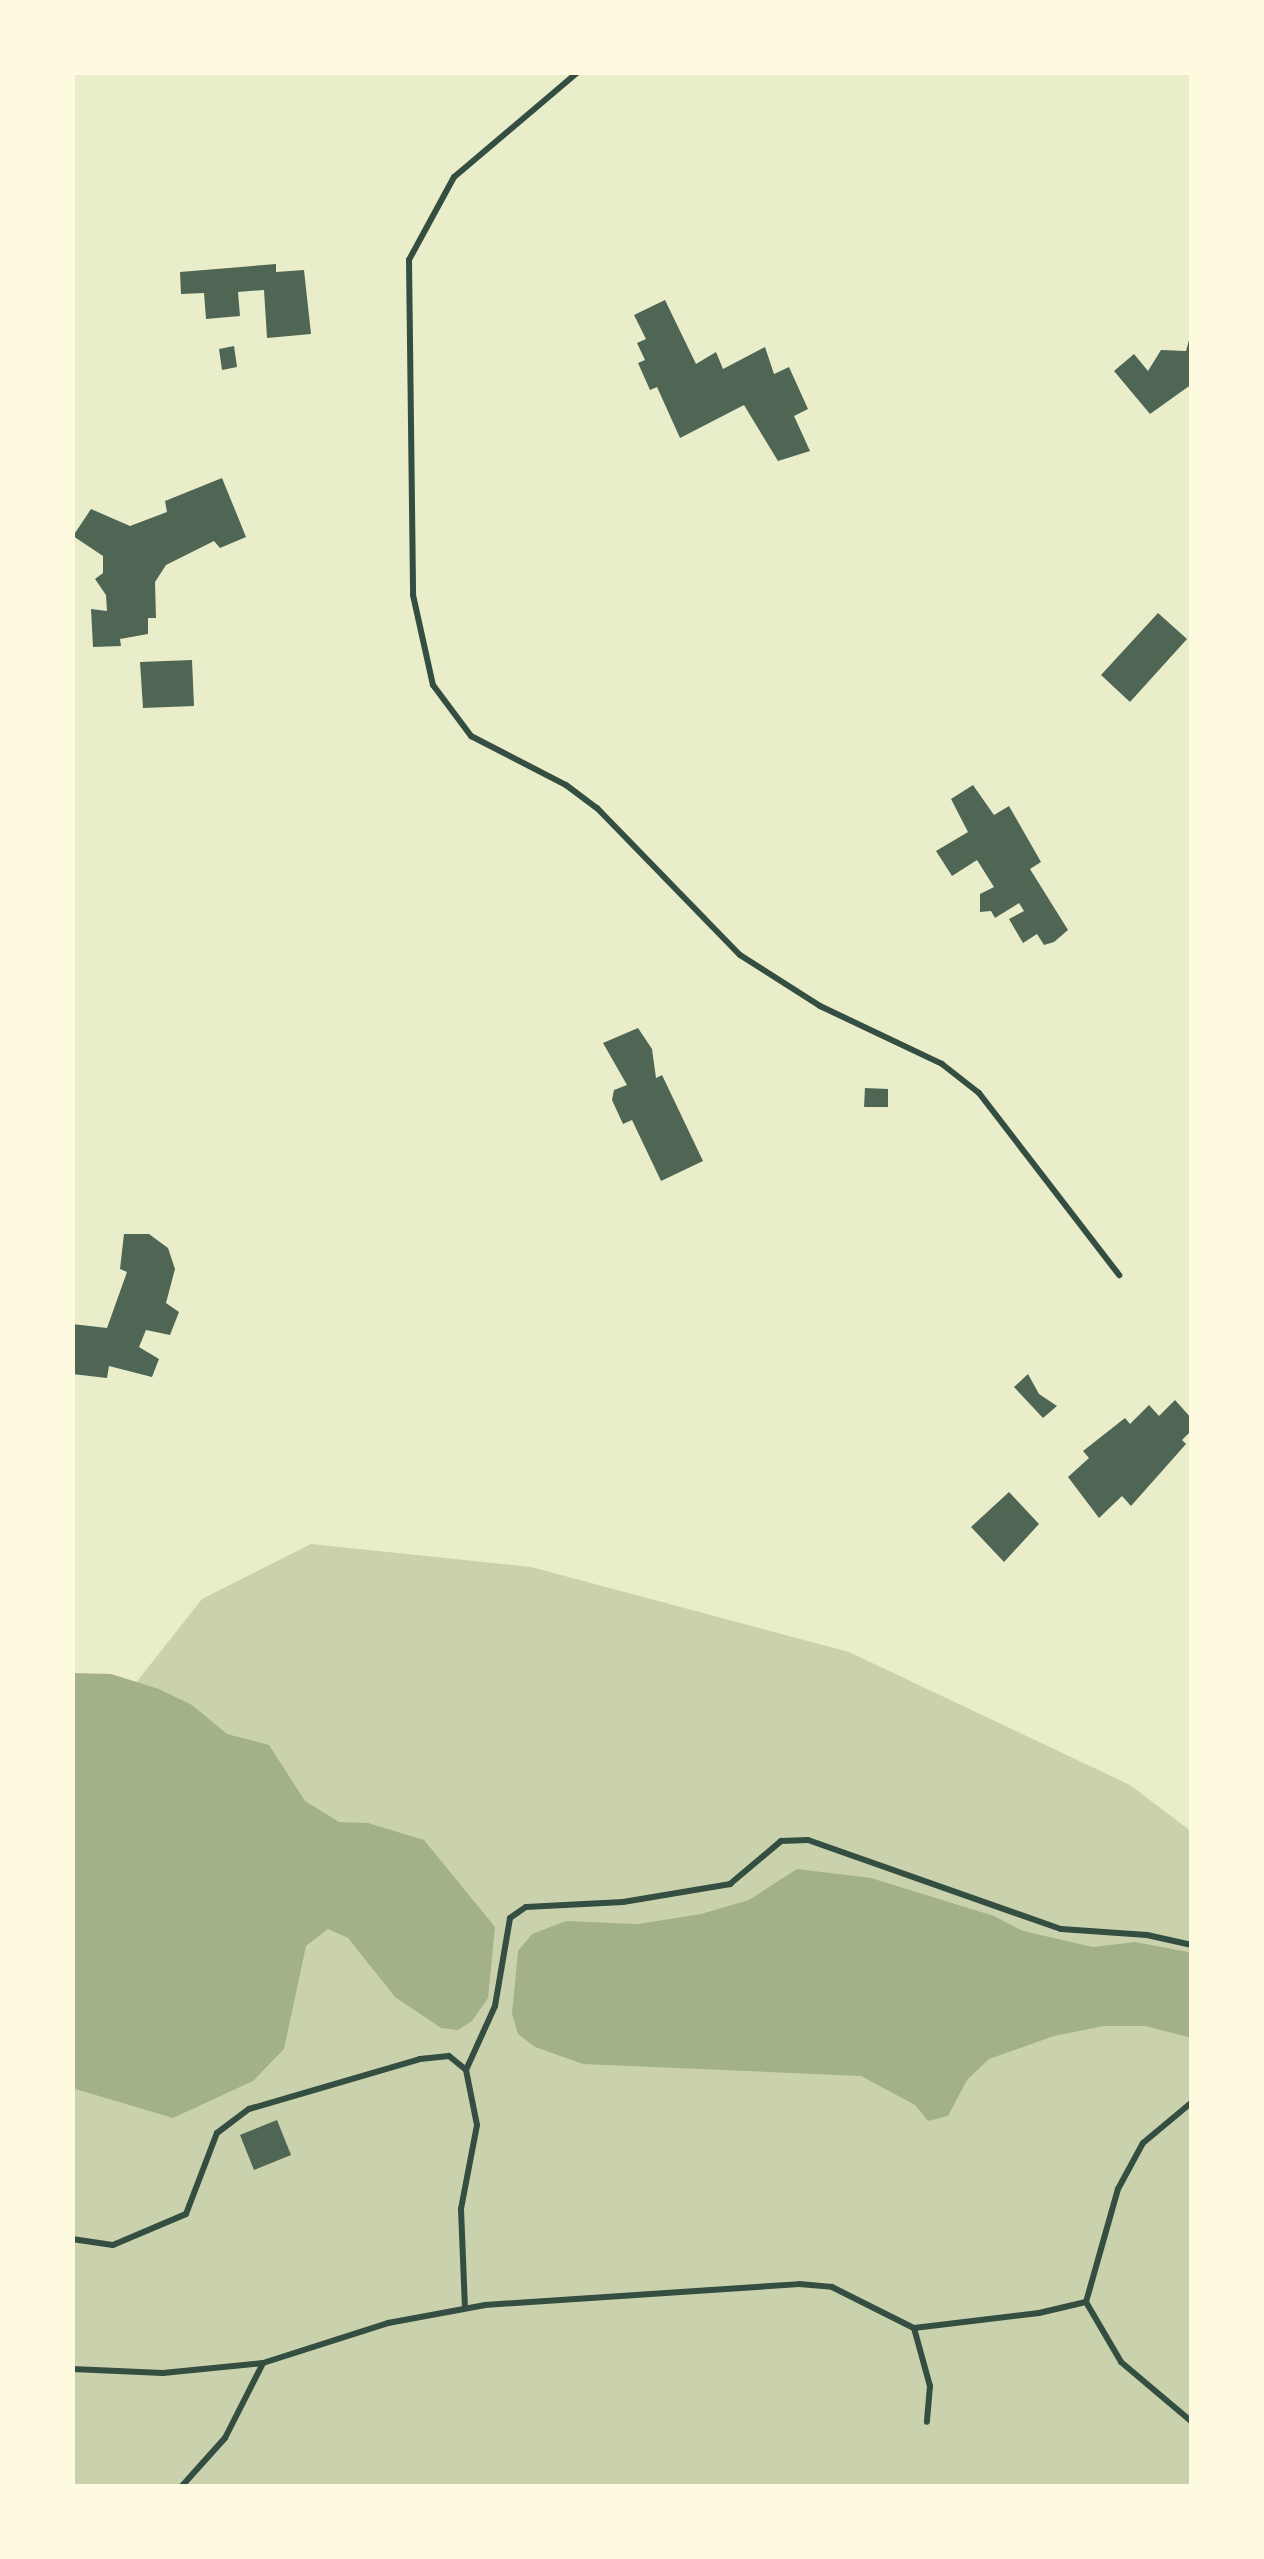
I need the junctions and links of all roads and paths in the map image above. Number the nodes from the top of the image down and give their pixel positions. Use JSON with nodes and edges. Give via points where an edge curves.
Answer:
{"nodes":[{"id":1,"x":578,"y":72,"type":"edge"},
{"id":2,"x":1119,"y":1275,"type":"dead end"},
{"id":3,"x":1192,"y":1946,"type":"edge"},
{"id":4,"x":466,"y":2070,"type":"junction"},
{"id":5,"x":1192,"y":2102,"type":"edge"},
{"id":6,"x":72,"y":2239,"type":"edge"},
{"id":7,"x":1087,"y":2302,"type":"junction"},
{"id":8,"x":465,"y":2308,"type":"junction"},
{"id":9,"x":914,"y":2328,"type":"junction"},
{"id":10,"x":263,"y":2363,"type":"junction"},
{"id":11,"x":72,"y":2369,"type":"edge"},
{"id":12,"x":927,"y":2422,"type":"dead end"},
{"id":13,"x":1192,"y":2422,"type":"edge"},
{"id":14,"x":181,"y":2487,"type":"edge"}],
"edges":[{"from":1,"to":2,"type":"lane","via":[[454,177],[409,260],[413,595],[433,685],[470,736],[597,808],[740,955],[942,1064],[979,1093]]},
{"from":3,"to":4,"type":"lane","via":[[1061,1929],[808,1840],[781,1841],[730,1884],[526,1907],[510,1918],[495,2006]]},
{"from":4,"to":6,"type":"lane","via":[[449,2056],[420,2059],[249,2109],[218,2133],[186,2214],[113,2245]]},
{"from":4,"to":8,"type":"lane","via":[[477,2126],[461,2209]]},
{"from":5,"to":7,"type":"lane","via":[[1143,2143],[1118,2189]]},
{"from":7,"to":9,"type":"lane"},
{"from":7,"to":13,"type":"lane","via":[[1121,2362]]},
{"from":8,"to":9,"type":"lane","via":[[800,2284],[832,2287]]},
{"from":8,"to":10,"type":"lane"},
{"from":9,"to":12,"type":"lane","via":[[930,2386]]},
{"from":10,"to":11,"type":"lane","via":[[164,2373]]},
{"from":10,"to":14,"type":"lane","via":[[225,2438]]}]}
